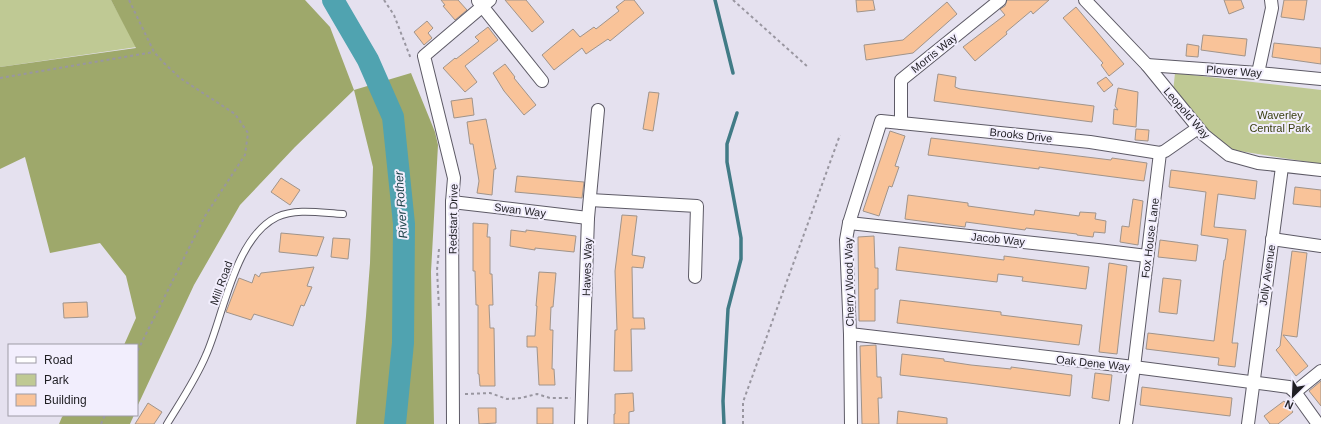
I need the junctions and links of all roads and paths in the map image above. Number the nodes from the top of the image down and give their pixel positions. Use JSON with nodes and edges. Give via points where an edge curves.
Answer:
{"nodes":[{"id":1,"x":129,"y":0,"type":"edge"},
{"id":2,"x":733,"y":0,"type":"edge"},
{"id":3,"x":1000,"y":0,"type":"edge"},
{"id":4,"x":1085,"y":0,"type":"edge"},
{"id":5,"x":1271,"y":0,"type":"edge"},
{"id":6,"x":483,"y":2,"type":"edge"},
{"id":7,"x":154,"y":52,"type":"junction"},
{"id":8,"x":1147,"y":65,"type":"junction"},
{"id":9,"x":808,"y":67,"type":"dead end"},
{"id":10,"x":1258,"y":73,"type":"junction"},
{"id":11,"x":0,"y":78,"type":"edge"},
{"id":12,"x":1321,"y":79,"type":"edge"},
{"id":13,"x":542,"y":81,"type":"dead end"},
{"id":14,"x":598,"y":110,"type":"dead end"},
{"id":15,"x":881,"y":121,"type":"joint"},
{"id":16,"x":901,"y":123,"type":"junction"},
{"id":17,"x":1198,"y":128,"type":"junction"},
{"id":18,"x":840,"y":134,"type":"dead end"},
{"id":19,"x":1160,"y":153,"type":"junction"},
{"id":20,"x":1282,"y":166,"type":"junction"},
{"id":21,"x":1321,"y":170,"type":"edge"},
{"id":22,"x":590,"y":200,"type":"junction"},
{"id":23,"x":452,"y":202,"type":"junction"},
{"id":24,"x":343,"y":214,"type":"dead end"},
{"id":25,"x":588,"y":218,"type":"junction"},
{"id":26,"x":849,"y":223,"type":"junction"},
{"id":27,"x":1272,"y":239,"type":"junction"},
{"id":28,"x":1321,"y":246,"type":"edge"},
{"id":29,"x":1147,"y":256,"type":"junction"},
{"id":30,"x":695,"y":277,"type":"dead end"},
{"id":31,"x":850,"y":334,"type":"junction"},
{"id":32,"x":138,"y":350,"type":"edge"},
{"id":33,"x":1134,"y":367,"type":"junction"},
{"id":34,"x":1321,"y":371,"type":"edge"},
{"id":35,"x":1253,"y":383,"type":"junction"},
{"id":36,"x":1295,"y":392,"type":"junction"},
{"id":37,"x":453,"y":394,"type":"junction"},
{"id":38,"x":582,"y":398,"type":"junction"},
{"id":39,"x":167,"y":424,"type":"edge"},
{"id":40,"x":453,"y":424,"type":"edge"},
{"id":41,"x":581,"y":424,"type":"edge"},
{"id":42,"x":743,"y":424,"type":"edge"},
{"id":43,"x":851,"y":424,"type":"edge"},
{"id":44,"x":1126,"y":424,"type":"edge"},
{"id":45,"x":1248,"y":424,"type":"edge"},
{"id":46,"x":1318,"y":424,"type":"edge"}],
"edges":[{"from":1,"to":7,"type":"path"},
{"from":2,"to":9,"type":"path"},
{"from":3,"to":16,"type":"street","name":"Morris Way","via":[[902,80]]},
{"from":4,"to":8,"type":"street","name":"Leopold Way"},
{"from":5,"to":10,"type":"street","via":[[1272,8]]},
{"from":6,"to":13,"type":"street"},
{"from":6,"to":23,"type":"street","name":"Redstart Drive","via":[[424,56],[454,178]]},
{"from":7,"to":11,"type":"path"},
{"from":7,"to":32,"type":"path","via":[[180,78],[235,114],[248,133],[245,155],[205,216]]},
{"from":8,"to":10,"type":"street","name":"Plover Way"},
{"from":8,"to":17,"type":"street","name":"Leopold Way"},
{"from":10,"to":12,"type":"street","name":"Plover Way"},
{"from":14,"to":22,"type":"street","name":"Hawes Way"},
{"from":15,"to":16,"type":"street","name":"Brooks Drive"},
{"from":15,"to":26,"type":"street","name":"Cherry Wood Way"},
{"from":16,"to":19,"type":"street","name":"Brooks Drive","via":[[1090,142]]},
{"from":17,"to":19,"type":"street"},
{"from":17,"to":20,"type":"street","name":"Leopold Way","via":[[1229,155],[1258,164]]},
{"from":18,"to":42,"type":"path","via":[[743,402]]},
{"from":19,"to":29,"type":"street","name":"Fox House Lane"},
{"from":20,"to":21,"type":"street","name":"Leopold Way"},
{"from":20,"to":27,"type":"street","name":"Jolly Avenue"},
{"from":22,"to":25,"type":"street","name":"Hawes Way"},
{"from":22,"to":30,"type":"street","via":[[697,206]]},
{"from":23,"to":25,"type":"street","name":"Swan Way"},
{"from":23,"to":37,"type":"street","name":"Redstart Drive"},
{"from":24,"to":39,"type":"lane","name":"Mill Road","via":[[289,213],[277,217],[256,234],[244,250],[207,354]]},
{"from":25,"to":38,"type":"street","name":"Hawes Way"},
{"from":26,"to":29,"type":"street","name":"Jacob Way"},
{"from":26,"to":31,"type":"street","name":"Cherry Wood Way","via":[[846,240]]},
{"from":27,"to":28,"type":"street"},
{"from":27,"to":35,"type":"street","name":"Jolly Avenue"},
{"from":29,"to":33,"type":"street","name":"Fox House Lane"},
{"from":31,"to":33,"type":"street","name":"Oak Dene Way"},
{"from":31,"to":43,"type":"street","name":"Cherry Wood Way"},
{"from":33,"to":35,"type":"street","name":"Oak Dene Way"},
{"from":33,"to":44,"type":"street","name":"Fox House Lane"},
{"from":34,"to":36,"type":"street"},
{"from":35,"to":36,"type":"street","name":"Oak Dene Way","via":[[1289,387]]},
{"from":35,"to":45,"type":"street","name":"Jolly Avenue"},
{"from":36,"to":46,"type":"street"},
{"from":37,"to":38,"type":"path","via":[[490,393],[507,399],[536,394],[550,398]]},
{"from":37,"to":40,"type":"street","name":"Redstart Drive"},
{"from":38,"to":41,"type":"street","name":"Hawes Way"}]}
